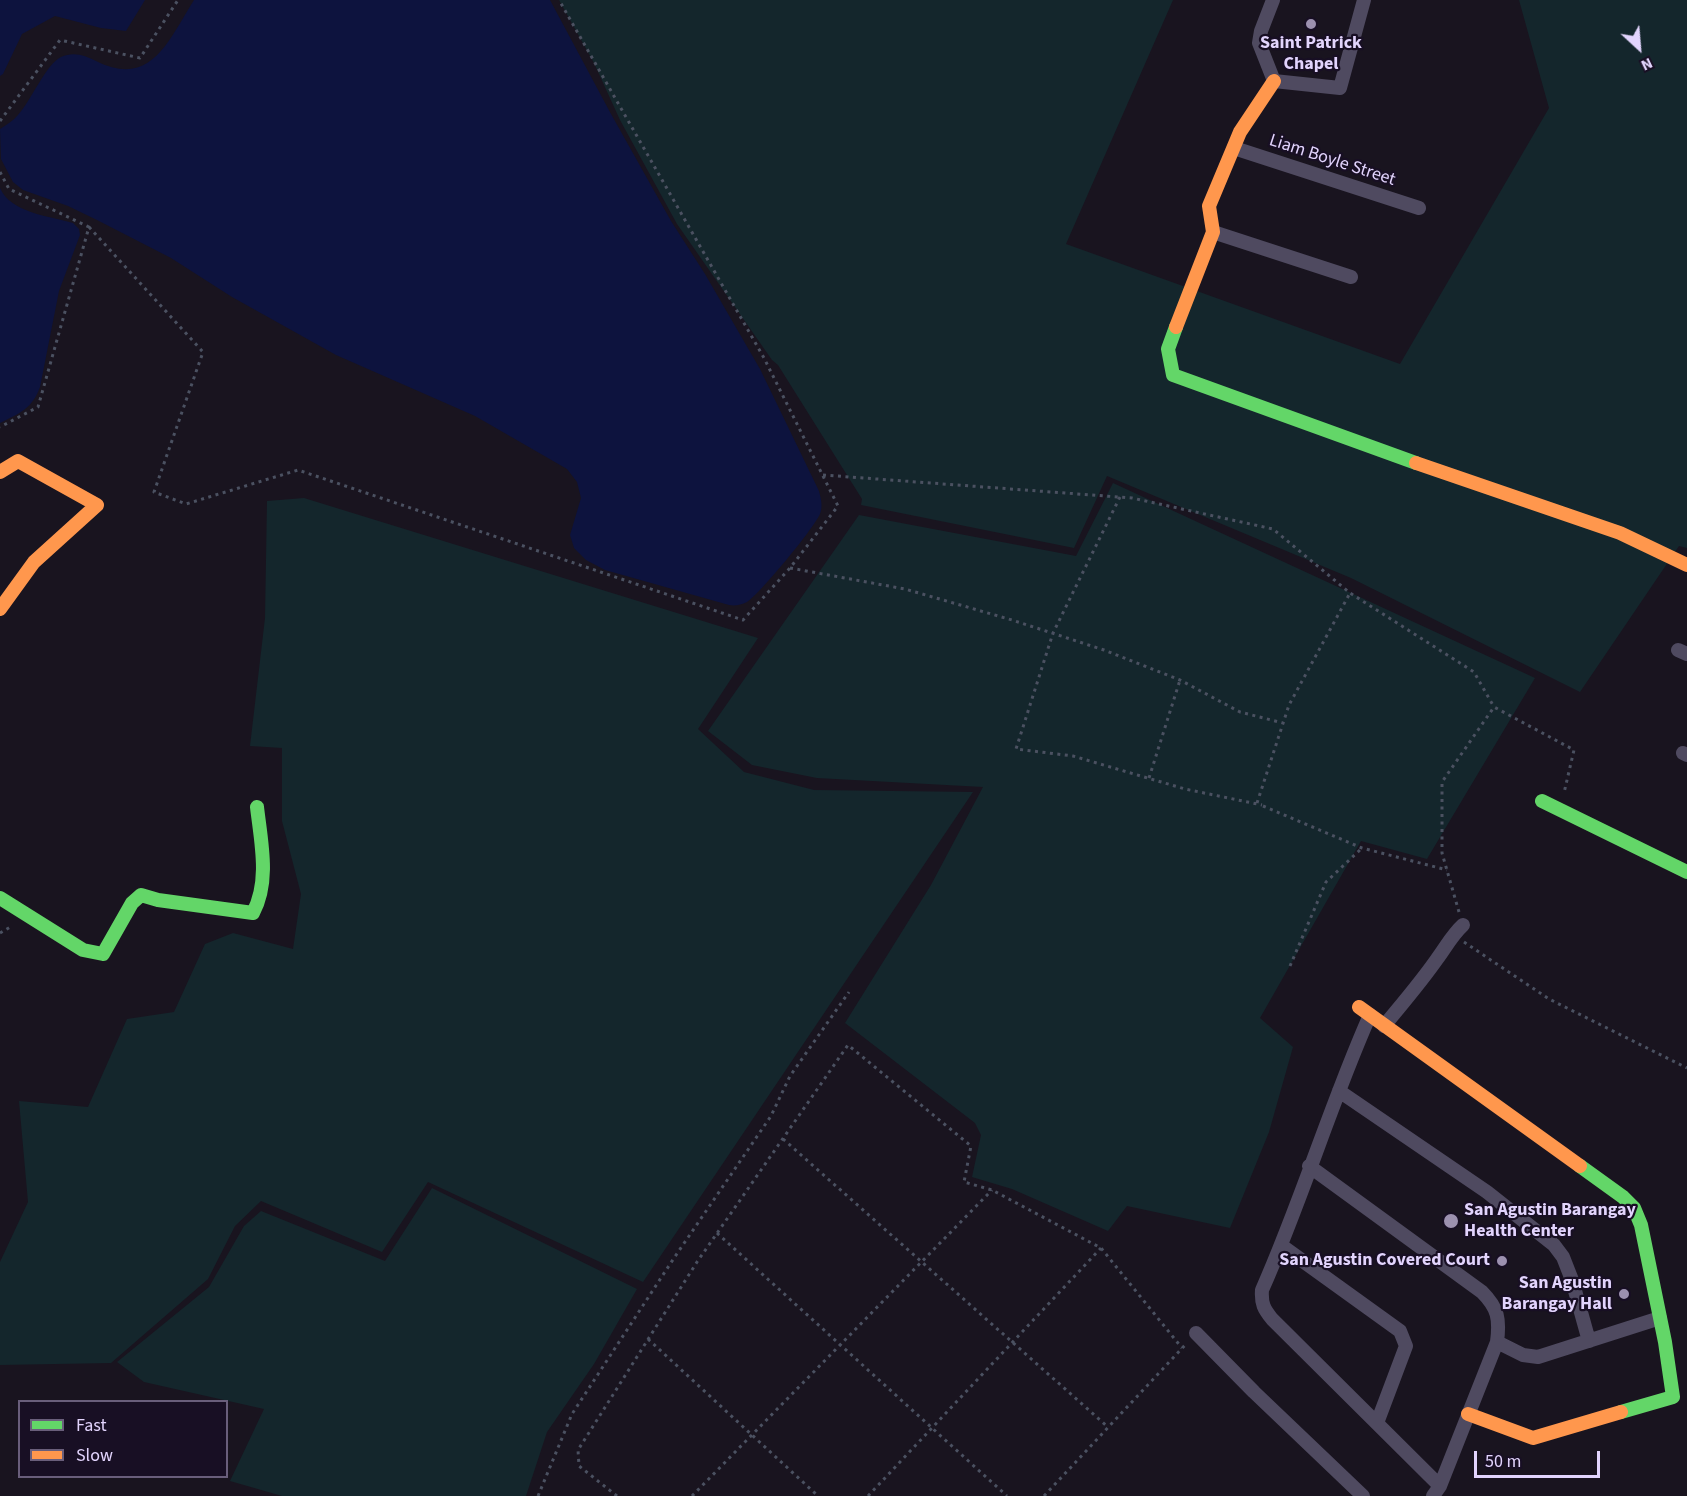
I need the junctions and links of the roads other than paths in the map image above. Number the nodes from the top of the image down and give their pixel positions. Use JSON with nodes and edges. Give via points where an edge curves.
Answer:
{"nodes":[{"id":1,"x":1273,"y":0,"type":"edge"},
{"id":2,"x":1364,"y":0,"type":"edge"},
{"id":3,"x":1274,"y":81,"type":"junction"},
{"id":4,"x":1234,"y":148,"type":"junction"},
{"id":5,"x":1419,"y":208,"type":"dead end"},
{"id":6,"x":1213,"y":232,"type":"junction"},
{"id":7,"x":1351,"y":277,"type":"dead end"},
{"id":8,"x":0,"y":472,"type":"edge"},
{"id":9,"x":1687,"y":565,"type":"edge"},
{"id":10,"x":0,"y":609,"type":"edge"},
{"id":11,"x":1542,"y":801,"type":"dead end"},
{"id":12,"x":257,"y":807,"type":"dead end"},
{"id":13,"x":1687,"y":872,"type":"edge"},
{"id":14,"x":0,"y":898,"type":"edge"},
{"id":15,"x":1463,"y":925,"type":"road end"},
{"id":16,"x":1384,"y":1026,"type":"junction"},
{"id":17,"x":1339,"y":1092,"type":"junction"},
{"id":18,"x":1310,"y":1166,"type":"junction"},
{"id":19,"x":1282,"y":1246,"type":"junction"},
{"id":20,"x":1660,"y":1318,"type":"junction"},
{"id":21,"x":1196,"y":1333,"type":"road end"},
{"id":22,"x":1588,"y":1341,"type":"junction"},
{"id":23,"x":1497,"y":1342,"type":"junction"},
{"id":24,"x":1468,"y":1414,"type":"junction"},
{"id":25,"x":1377,"y":1423,"type":"junction"},
{"id":26,"x":1436,"y":1491,"type":"edge"},
{"id":27,"x":1363,"y":1496,"type":"edge"}],
"edges":[{"from":1,"to":3,"type":"street","via":[[1258,43]]},
{"from":2,"to":3,"type":"street","via":[[1340,88]]},
{"from":3,"to":4,"type":"street","via":[[1240,132]]},
{"from":4,"to":5,"type":"street","name":"Liam Boyle Street"},
{"from":4,"to":6,"type":"street","via":[[1209,206]]},
{"from":6,"to":7,"type":"street"},
{"from":6,"to":9,"type":"street","via":[[1168,349],[1173,375],[1620,532]]},
{"from":8,"to":10,"type":"street","via":[[18,461],[97,505],[34,562]]},
{"from":11,"to":13,"type":"street"},
{"from":12,"to":14,"type":"street","via":[[263,872],[260,904],[253,913],[141,895],[132,903],[103,954],[96,954],[83,950]]},
{"from":15,"to":16,"type":"street"},
{"from":16,"to":17,"type":"street","via":[[1364,1011]]},
{"from":16,"to":20,"type":"street","via":[[1634,1208]]},
{"from":17,"to":18,"type":"street"},
{"from":17,"to":22,"type":"street","via":[[1487,1192],[1554,1245],[1572,1280]]},
{"from":18,"to":19,"type":"street"},
{"from":18,"to":23,"type":"street","via":[[1482,1292],[1497,1314]]},
{"from":19,"to":25,"type":"street","via":[[1262,1290],[1264,1309]]},
{"from":19,"to":25,"type":"street","via":[[1400,1331],[1404,1338],[1406,1346]]},
{"from":20,"to":22,"type":"street"},
{"from":20,"to":24,"type":"street","via":[[1673,1397],[1533,1438]]},
{"from":21,"to":27,"type":"street"},
{"from":22,"to":23,"type":"street","via":[[1538,1357],[1523,1355]]},
{"from":23,"to":24,"type":"street"},
{"from":24,"to":26,"type":"street"},
{"from":25,"to":26,"type":"street"}]}
